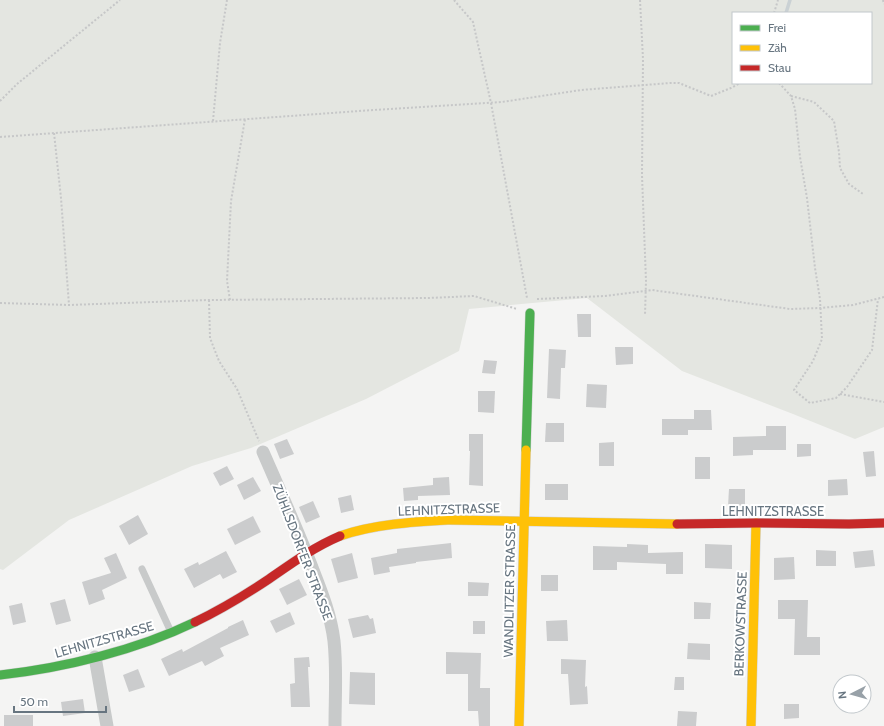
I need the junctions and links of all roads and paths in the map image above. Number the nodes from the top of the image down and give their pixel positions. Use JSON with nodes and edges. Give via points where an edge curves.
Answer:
{"nodes":[{"id":1,"x":120,"y":0,"type":"edge"},
{"id":2,"x":227,"y":0,"type":"edge"},
{"id":3,"x":454,"y":0,"type":"edge"},
{"id":4,"x":640,"y":0,"type":"edge"},
{"id":5,"x":778,"y":0,"type":"edge"},
{"id":6,"x":883,"y":0,"type":"edge"},
{"id":7,"x":884,"y":4,"type":"edge"},
{"id":8,"x":774,"y":12,"type":"edge"},
{"id":9,"x":738,"y":84,"type":"edge"},
{"id":10,"x":779,"y":84,"type":"edge"},
{"id":11,"x":643,"y":85,"type":"junction"},
{"id":12,"x":790,"y":96,"type":"junction"},
{"id":13,"x":0,"y":101,"type":"edge"},
{"id":14,"x":491,"y":103,"type":"junction"},
{"id":15,"x":245,"y":119,"type":"junction"},
{"id":16,"x":213,"y":121,"type":"junction"},
{"id":17,"x":54,"y":133,"type":"junction"},
{"id":18,"x":0,"y":137,"type":"edge"},
{"id":19,"x":863,"y":194,"type":"dead end"},
{"id":20,"x":646,"y":290,"type":"junction"},
{"id":21,"x":884,"y":297,"type":"edge"},
{"id":22,"x":536,"y":299,"type":"dead end"},
{"id":23,"x":878,"y":299,"type":"junction"},
{"id":24,"x":209,"y":300,"type":"junction"},
{"id":25,"x":230,"y":300,"type":"junction"},
{"id":26,"x":0,"y":304,"type":"edge"},
{"id":27,"x":69,"y":304,"type":"junction"},
{"id":28,"x":820,"y":308,"type":"junction"},
{"id":29,"x":530,"y":314,"type":"junction"},
{"id":30,"x":645,"y":315,"type":"dead end"},
{"id":31,"x":840,"y":394,"type":"junction"},
{"id":32,"x":884,"y":402,"type":"edge"},
{"id":33,"x":263,"y":452,"type":"joint"},
{"id":34,"x":524,"y":521,"type":"junction"},
{"id":35,"x":756,"y":523,"type":"junction"},
{"id":36,"x":884,"y":523,"type":"edge"},
{"id":37,"x":306,"y":553,"type":"junction"},
{"id":38,"x":142,"y":569,"type":"dead end"},
{"id":39,"x":171,"y":632,"type":"junction"},
{"id":40,"x":96,"y":658,"type":"junction"},
{"id":41,"x":0,"y":675,"type":"edge"},
{"id":42,"x":108,"y":726,"type":"edge"},
{"id":43,"x":335,"y":726,"type":"edge"},
{"id":44,"x":519,"y":726,"type":"edge"},
{"id":45,"x":750,"y":726,"type":"edge"}],
"edges":[{"from":1,"to":13,"type":"path","via":[[17,84]]},
{"from":2,"to":16,"type":"path","via":[[220,43]]},
{"from":3,"to":14,"type":"path","via":[[473,22]]},
{"from":4,"to":11,"type":"path"},
{"from":5,"to":8,"type":"path"},
{"from":6,"to":7,"type":"path"},
{"from":9,"to":11,"type":"path","via":[[710,96],[679,84]]},
{"from":10,"to":12,"type":"path"},
{"from":11,"to":14,"type":"path","via":[[581,90]]},
{"from":11,"to":20,"type":"path","via":[[642,175]]},
{"from":12,"to":19,"type":"path","via":[[814,102],[834,121],[840,168],[849,184]]},
{"from":12,"to":28,"type":"path","via":[[795,110]]},
{"from":14,"to":15,"type":"path"},
{"from":14,"to":29,"type":"path"},
{"from":15,"to":16,"type":"path"},
{"from":15,"to":25,"type":"path","via":[[232,201],[227,282]]},
{"from":16,"to":17,"type":"path"},
{"from":17,"to":18,"type":"path"},
{"from":17,"to":27,"type":"path"},
{"from":20,"to":22,"type":"path","via":[[605,296]]},
{"from":20,"to":28,"type":"path","via":[[790,308]]},
{"from":20,"to":30,"type":"path"},
{"from":21,"to":23,"type":"path"},
{"from":23,"to":28,"type":"path","via":[[853,305]]},
{"from":23,"to":31,"type":"path","via":[[872,350],[848,387]]},
{"from":24,"to":25,"type":"path"},
{"from":24,"to":27,"type":"path"},
{"from":24,"to":33,"type":"path","via":[[210,338],[219,361],[237,389]]},
{"from":25,"to":29,"type":"path","via":[[474,296]]},
{"from":26,"to":27,"type":"path"},
{"from":28,"to":31,"type":"path","via":[[822,338],[813,361],[794,390],[810,403],[836,398]]},
{"from":29,"to":34,"type":"street","name":"WANDLITZER STRASSE"},
{"from":31,"to":32,"type":"path"},
{"from":33,"to":37,"type":"street","name":"ZÜHLSDORFER STRASSE"},
{"from":34,"to":35,"type":"street","name":"LEHNITZSTRASSE"},
{"from":34,"to":37,"type":"street","name":"LEHNITZSTRASSE","via":[[460,520],[393,524],[347,533]]},
{"from":34,"to":44,"type":"street","name":"WANDLITZER STRASSE"},
{"from":35,"to":36,"type":"street","name":"LEHNITZSTRASSE"},
{"from":35,"to":45,"type":"street","name":"BERKOWSTRASSE"},
{"from":37,"to":39,"type":"street","name":"LEHNITZSTRASSE","via":[[235,600]]},
{"from":37,"to":43,"type":"street","name":"ZÜHLSDORFER STRASSE","via":[[325,603],[334,640]]},
{"from":38,"to":39,"type":"lane"},
{"from":39,"to":40,"type":"street","name":"LEHNITZSTRASSE"},
{"from":40,"to":41,"type":"street","name":"LEHNITZSTRASSE"},
{"from":40,"to":42,"type":"street"}]}
